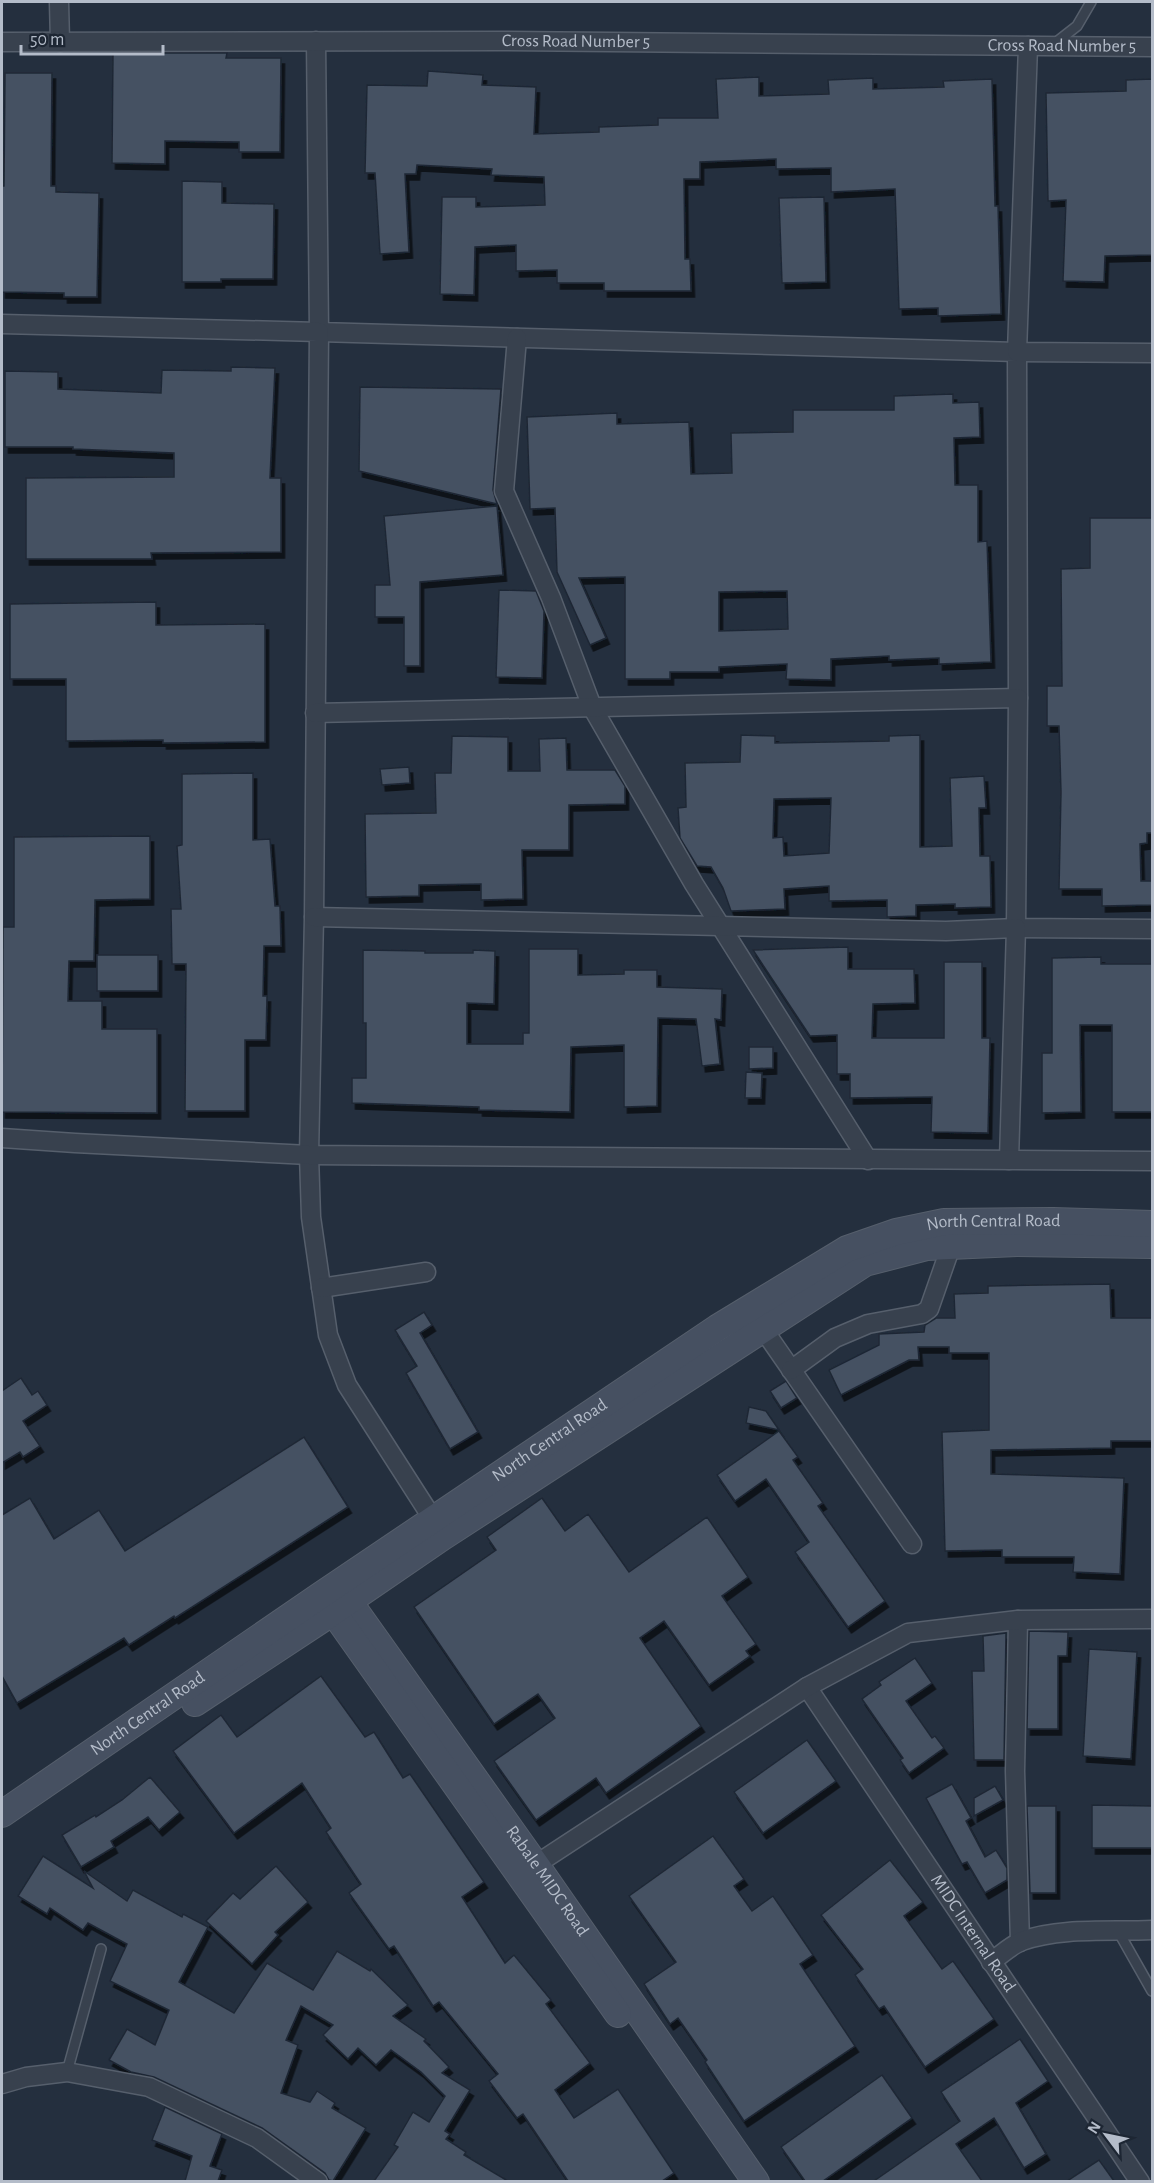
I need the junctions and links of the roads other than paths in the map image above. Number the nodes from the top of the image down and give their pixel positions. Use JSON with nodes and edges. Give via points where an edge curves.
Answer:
{"nodes":[{"id":1,"x":59,"y":2,"type":"edge"},
{"id":2,"x":1091,"y":2,"type":"edge"},
{"id":3,"x":316,"y":41,"type":"junction"},
{"id":4,"x":2,"y":42,"type":"edge"},
{"id":5,"x":60,"y":42,"type":"junction"},
{"id":6,"x":1028,"y":46,"type":"junction"},
{"id":7,"x":1052,"y":46,"type":"junction"},
{"id":8,"x":1152,"y":47,"type":"edge"},
{"id":9,"x":2,"y":324,"type":"edge"},
{"id":10,"x":319,"y":332,"type":"junction"},
{"id":11,"x":517,"y":338,"type":"junction"},
{"id":12,"x":1017,"y":352,"type":"junction"},
{"id":13,"x":1152,"y":353,"type":"edge"},
{"id":14,"x":1018,"y":698,"type":"junction"},
{"id":15,"x":592,"y":707,"type":"junction"},
{"id":16,"x":315,"y":713,"type":"junction"},
{"id":17,"x":314,"y":917,"type":"junction"},
{"id":18,"x":722,"y":926,"type":"junction"},
{"id":19,"x":1016,"y":928,"type":"junction"},
{"id":20,"x":1152,"y":929,"type":"edge"},
{"id":21,"x":2,"y":1138,"type":"edge"},
{"id":22,"x":309,"y":1155,"type":"junction"},
{"id":23,"x":868,"y":1160,"type":"junction"},
{"id":24,"x":1010,"y":1160,"type":"junction"},
{"id":25,"x":1152,"y":1161,"type":"edge"},
{"id":26,"x":1152,"y":1224,"type":"edge"},
{"id":27,"x":1152,"y":1245,"type":"edge"},
{"id":28,"x":951,"y":1246,"type":"junction"},
{"id":29,"x":426,"y":1272,"type":"dead end"},
{"id":30,"x":321,"y":1288,"type":"junction"},
{"id":31,"x":763,"y":1329,"type":"junction"},
{"id":32,"x":791,"y":1370,"type":"junction"},
{"id":33,"x":438,"y":1528,"type":"junction"},
{"id":34,"x":912,"y":1544,"type":"dead end"},
{"id":35,"x":335,"y":1598,"type":"junction"},
{"id":36,"x":1152,"y":1619,"type":"edge"},
{"id":37,"x":1018,"y":1620,"type":"junction"},
{"id":38,"x":807,"y":1687,"type":"junction"},
{"id":39,"x":2,"y":1814,"type":"edge"},
{"id":40,"x":2,"y":1830,"type":"edge"},
{"id":41,"x":528,"y":1870,"type":"junction"},
{"id":42,"x":1152,"y":1930,"type":"edge"},
{"id":43,"x":1118,"y":1931,"type":"junction"},
{"id":44,"x":1020,"y":1942,"type":"junction"},
{"id":45,"x":101,"y":1949,"type":"dead end"},
{"id":46,"x":991,"y":1962,"type":"junction"},
{"id":47,"x":1152,"y":1990,"type":"edge"},
{"id":48,"x":67,"y":2072,"type":"junction"},
{"id":49,"x":2,"y":2084,"type":"edge"},
{"id":50,"x":685,"y":2094,"type":"junction"},
{"id":51,"x":318,"y":2181,"type":"edge"},
{"id":52,"x":736,"y":2181,"type":"edge"},
{"id":53,"x":756,"y":2181,"type":"edge"},
{"id":54,"x":1140,"y":2181,"type":"edge"}],
"edges":[{"from":1,"to":5,"type":"street"},
{"from":2,"to":7,"type":"lane","via":[[1077,26]]},
{"from":3,"to":5,"type":"street","name":"Cross Road Number 5"},
{"from":3,"to":6,"type":"street","name":"Cross Road Number 5"},
{"from":3,"to":10,"type":"street"},
{"from":4,"to":5,"type":"street","name":"Cross Road Number 5"},
{"from":6,"to":7,"type":"street","name":"Cross Road Number 5"},
{"from":6,"to":12,"type":"street"},
{"from":7,"to":8,"type":"street","name":"Cross Road Number 5"},
{"from":9,"to":10,"type":"street"},
{"from":10,"to":11,"type":"street"},
{"from":10,"to":16,"type":"street"},
{"from":11,"to":12,"type":"street"},
{"from":11,"to":15,"type":"street","via":[[504,491],[551,597]]},
{"from":12,"to":13,"type":"street"},
{"from":12,"to":14,"type":"street"},
{"from":14,"to":15,"type":"street"},
{"from":14,"to":19,"type":"street"},
{"from":15,"to":16,"type":"street"},
{"from":15,"to":18,"type":"street"},
{"from":16,"to":17,"type":"street"},
{"from":17,"to":18,"type":"street"},
{"from":17,"to":22,"type":"street"},
{"from":18,"to":19,"type":"street","via":[[946,931]]},
{"from":18,"to":23,"type":"street"},
{"from":19,"to":20,"type":"street"},
{"from":19,"to":24,"type":"street"},
{"from":21,"to":22,"type":"street"},
{"from":22,"to":23,"type":"street"},
{"from":22,"to":30,"type":"street","via":[[311,1217]]},
{"from":23,"to":24,"type":"street"},
{"from":24,"to":25,"type":"street"},
{"from":26,"to":33,"type":"main road","name":"North Central Road","via":[[944,1222],[896,1232],[847,1249],[717,1328]]},
{"from":27,"to":28,"type":"main road","name":"North Central Road"},
{"from":28,"to":31,"type":"main road","name":"North Central Road","via":[[927,1246],[865,1263]]},
{"from":28,"to":32,"type":"street","via":[[929,1309],[922,1314],[868,1324],[835,1338]]},
{"from":29,"to":30,"type":"street"},
{"from":30,"to":33,"type":"street","via":[[328,1335],[347,1385]]},
{"from":31,"to":32,"type":"street"},
{"from":31,"to":33,"type":"main road","name":"North Central Road"},
{"from":32,"to":34,"type":"street"},
{"from":33,"to":35,"type":"main road","name":"North Central Road"},
{"from":35,"to":39,"type":"main road","name":"North Central Road"},
{"from":35,"to":40,"type":"main road","name":"North Central Road"},
{"from":35,"to":41,"type":"main road","name":"Rabale MIDC Road"},
{"from":36,"to":37,"type":"street"},
{"from":37,"to":38,"type":"street","via":[[908,1633]]},
{"from":37,"to":44,"type":"street","via":[[1015,1771]]},
{"from":38,"to":41,"type":"street"},
{"from":38,"to":46,"type":"street","name":"MIDC Internal Road"},
{"from":41,"to":50,"type":"main road","name":"Rabale MIDC Road"},
{"from":42,"to":43,"type":"street"},
{"from":43,"to":44,"type":"street","via":[[1058,1933]]},
{"from":43,"to":47,"type":"lane"},
{"from":44,"to":46,"type":"street"},
{"from":45,"to":48,"type":"lane"},
{"from":46,"to":54,"type":"street","name":"MIDC Internal Road"},
{"from":48,"to":49,"type":"street"},
{"from":48,"to":51,"type":"street","via":[[149,2087],[256,2138]]},
{"from":50,"to":52,"type":"main road","name":"Rabale MIDC Road"},
{"from":50,"to":53,"type":"main road","name":"Rabale MIDC Road"}]}
